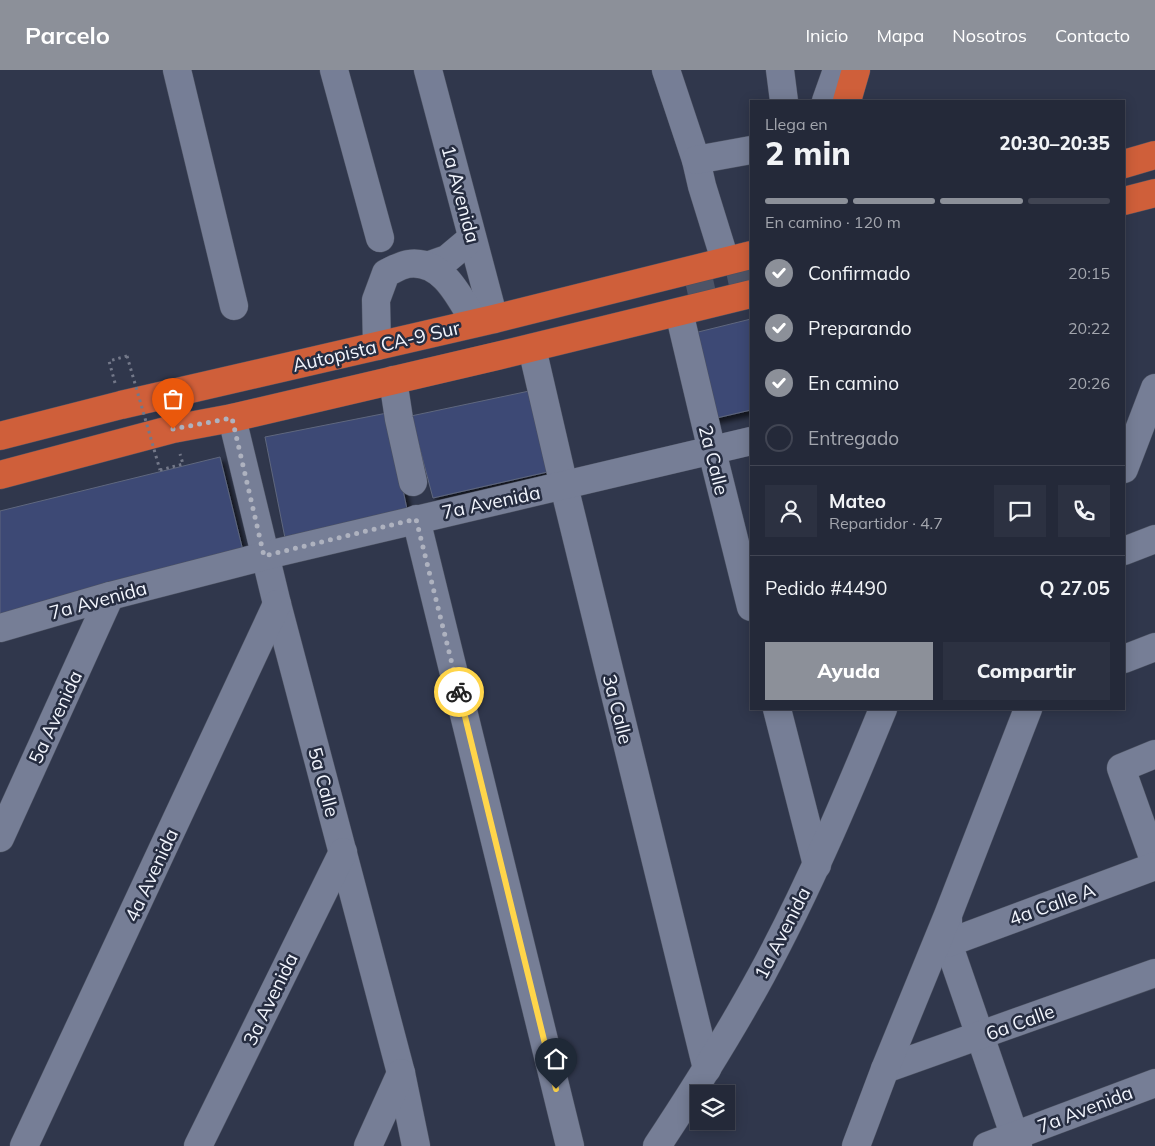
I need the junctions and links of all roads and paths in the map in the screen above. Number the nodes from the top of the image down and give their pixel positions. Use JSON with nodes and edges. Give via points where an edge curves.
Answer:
{"nodes":[{"id":1,"x":177,"y":70,"type":"edge"},
{"id":2,"x":334,"y":70,"type":"edge"},
{"id":3,"x":428,"y":70,"type":"edge"},
{"id":4,"x":666,"y":70,"type":"edge"},
{"id":5,"x":780,"y":70,"type":"edge"},
{"id":6,"x":837,"y":70,"type":"edge"},
{"id":7,"x":856,"y":70,"type":"edge"},
{"id":8,"x":784,"y":100,"type":"edge"},
{"id":9,"x":826,"y":100,"type":"edge"},
{"id":10,"x":847,"y":100,"type":"edge"},
{"id":11,"x":750,"y":150,"type":"edge"},
{"id":12,"x":1155,"y":156,"type":"edge"},
{"id":13,"x":696,"y":160,"type":"junction"},
{"id":14,"x":1125,"y":164,"type":"edge"},
{"id":15,"x":1153,"y":195,"type":"edge"},
{"id":16,"x":1125,"y":201,"type":"edge"},
{"id":17,"x":380,"y":238,"type":"dead end"},
{"id":18,"x":472,"y":238,"type":"junction"},
{"id":19,"x":750,"y":255,"type":"edge"},
{"id":20,"x":724,"y":260,"type":"junction"},
{"id":21,"x":430,"y":265,"type":"junction"},
{"id":22,"x":750,"y":294,"type":"edge"},
{"id":23,"x":683,"y":299,"type":"junction"},
{"id":24,"x":234,"y":306,"type":"dead end"},
{"id":25,"x":484,"y":321,"type":"junction"},
{"id":26,"x":377,"y":346,"type":"junction"},
{"id":27,"x":532,"y":348,"type":"junction"},
{"id":28,"x":497,"y":356,"type":"junction"},
{"id":29,"x":109,"y":361,"type":"dead end"},
{"id":30,"x":393,"y":380,"type":"junction"},
{"id":31,"x":1155,"y":388,"type":"edge"},
{"id":32,"x":232,"y":418,"type":"junction"},
{"id":33,"x":0,"y":436,"type":"edge"},
{"id":34,"x":1145,"y":438,"type":"edge"},
{"id":35,"x":750,"y":441,"type":"edge"},
{"id":36,"x":712,"y":452,"type":"junction"},
{"id":37,"x":183,"y":464,"type":"dead end"},
{"id":38,"x":1125,"y":468,"type":"edge"},
{"id":39,"x":0,"y":475,"type":"edge"},
{"id":40,"x":413,"y":482,"type":"dead end"},
{"id":41,"x":564,"y":486,"type":"junction"},
{"id":42,"x":416,"y":519,"type":"junction"},
{"id":43,"x":1155,"y":539,"type":"edge"},
{"id":44,"x":1125,"y":551,"type":"edge"},
{"id":45,"x":264,"y":556,"type":"junction"},
{"id":46,"x":110,"y":596,"type":"junction"},
{"id":47,"x":750,"y":603,"type":"edge"},
{"id":48,"x":277,"y":604,"type":"junction"},
{"id":49,"x":0,"y":628,"type":"edge"},
{"id":50,"x":1155,"y":647,"type":"edge"},
{"id":51,"x":1125,"y":659,"type":"edge"},
{"id":52,"x":777,"y":710,"type":"edge"},
{"id":53,"x":883,"y":710,"type":"edge"},
{"id":54,"x":1028,"y":710,"type":"edge"},
{"id":55,"x":1155,"y":754,"type":"edge"},
{"id":56,"x":0,"y":838,"type":"edge"},
{"id":57,"x":343,"y":852,"type":"junction"},
{"id":58,"x":817,"y":865,"type":"junction"},
{"id":59,"x":1155,"y":865,"type":"edge"},
{"id":60,"x":948,"y":915,"type":"junction"},
{"id":61,"x":948,"y":943,"type":"junction"},
{"id":62,"x":1155,"y":973,"type":"edge"},
{"id":63,"x":980,"y":1036,"type":"junction"},
{"id":64,"x":707,"y":1069,"type":"junction"},
{"id":65,"x":885,"y":1069,"type":"junction"},
{"id":66,"x":401,"y":1073,"type":"junction"},
{"id":67,"x":1155,"y":1083,"type":"edge"},
{"id":68,"x":1017,"y":1141,"type":"edge"},
{"id":69,"x":24,"y":1146,"type":"edge"},
{"id":70,"x":198,"y":1146,"type":"edge"},
{"id":71,"x":368,"y":1146,"type":"edge"},
{"id":72,"x":416,"y":1146,"type":"edge"},
{"id":73,"x":570,"y":1146,"type":"edge"},
{"id":74,"x":658,"y":1146,"type":"edge"},
{"id":75,"x":856,"y":1146,"type":"edge"},
{"id":76,"x":987,"y":1146,"type":"edge"}],
"edges":[{"from":1,"to":24,"type":"street"},
{"from":2,"to":17,"type":"street"},
{"from":3,"to":18,"type":"street","name":"1a Avenida"},
{"from":4,"to":13,"type":"street"},
{"from":5,"to":8,"type":"street"},
{"from":6,"to":9,"type":"street"},
{"from":7,"to":10,"type":"highway"},
{"from":11,"to":13,"type":"street"},
{"from":12,"to":14,"type":"highway"},
{"from":13,"to":20,"type":"street"},
{"from":15,"to":16,"type":"highway"},
{"from":18,"to":21,"type":"street","via":[[447,259]]},
{"from":18,"to":25,"type":"street","name":"1a Avenida"},
{"from":19,"to":20,"type":"highway","name":"Autopista CA-9 Sur"},
{"from":20,"to":25,"type":"highway","name":"Autopista CA-9 Sur"},
{"from":21,"to":25,"type":"street","via":[[450,282]]},
{"from":21,"to":26,"type":"street","via":[[408,264],[386,273],[376,300]]},
{"from":22,"to":23,"type":"highway","name":"Autopista CA-9 Sur"},
{"from":23,"to":27,"type":"highway","name":"Autopista CA-9 Sur"},
{"from":23,"to":28,"type":"highway","via":[[564,317]]},
{"from":23,"to":36,"type":"street","name":"2a Calle"},
{"from":25,"to":26,"type":"highway","name":"Autopista CA-9 Sur"},
{"from":26,"to":33,"type":"highway","name":"Autopista CA-9 Sur"},
{"from":27,"to":28,"type":"highway","name":"Autopista CA-9 Sur"},
{"from":27,"to":41,"type":"street","name":"3a Calle"},
{"from":28,"to":30,"type":"highway","name":"Autopista CA-9 Sur"},
{"from":29,"to":37,"type":"path","bridge":true,"via":[[127,356],[160,470]]},
{"from":30,"to":32,"type":"highway","name":"Autopista CA-9 Sur"},
{"from":30,"to":40,"type":"street"},
{"from":31,"to":34,"type":"street"},
{"from":32,"to":39,"type":"highway","name":"Autopista CA-9 Sur","via":[[173,429]]},
{"from":32,"to":45,"type":"street","name":"5a Calle"},
{"from":34,"to":38,"type":"street"},
{"from":35,"to":36,"type":"street","name":"7a Avenida"},
{"from":36,"to":41,"type":"street","name":"7a Avenida"},
{"from":36,"to":47,"type":"street","name":"2a Calle"},
{"from":41,"to":42,"type":"street","name":"7a Avenida"},
{"from":41,"to":64,"type":"street","name":"3a Calle"},
{"from":42,"to":45,"type":"street","name":"7a Avenida"},
{"from":42,"to":73,"type":"street"},
{"from":43,"to":44,"type":"street"},
{"from":45,"to":46,"type":"street","name":"7a Avenida"},
{"from":45,"to":48,"type":"street","name":"5a Calle"},
{"from":46,"to":49,"type":"street","name":"7a Avenida"},
{"from":46,"to":56,"type":"street","name":"5a Avenida"},
{"from":48,"to":57,"type":"street","name":"5a Calle"},
{"from":48,"to":69,"type":"street","name":"4a Avenida"},
{"from":50,"to":51,"type":"street"},
{"from":52,"to":58,"type":"street"},
{"from":53,"to":58,"type":"street","name":"1a Avenida"},
{"from":54,"to":60,"type":"street"},
{"from":55,"to":59,"type":"street","via":[[1120,768]]},
{"from":57,"to":66,"type":"street","name":"5a Calle"},
{"from":57,"to":70,"type":"street","name":"3a Avenida"},
{"from":58,"to":64,"type":"street","name":"1a Avenida","via":[[762,974]]},
{"from":59,"to":61,"type":"street","name":"4a Calle A"},
{"from":60,"to":61,"type":"street"},
{"from":60,"to":65,"type":"street"},
{"from":61,"to":63,"type":"street"},
{"from":62,"to":63,"type":"street","name":"6a Calle"},
{"from":63,"to":65,"type":"street","name":"6a Calle"},
{"from":63,"to":68,"type":"street"},
{"from":64,"to":74,"type":"street","name":"1a Avenida"},
{"from":65,"to":75,"type":"street"},
{"from":66,"to":71,"type":"street"},
{"from":66,"to":72,"type":"street","name":"5a Calle"},
{"from":67,"to":68,"type":"street","name":"7a Avenida"},
{"from":68,"to":76,"type":"street","name":"7a Avenida"}]}
